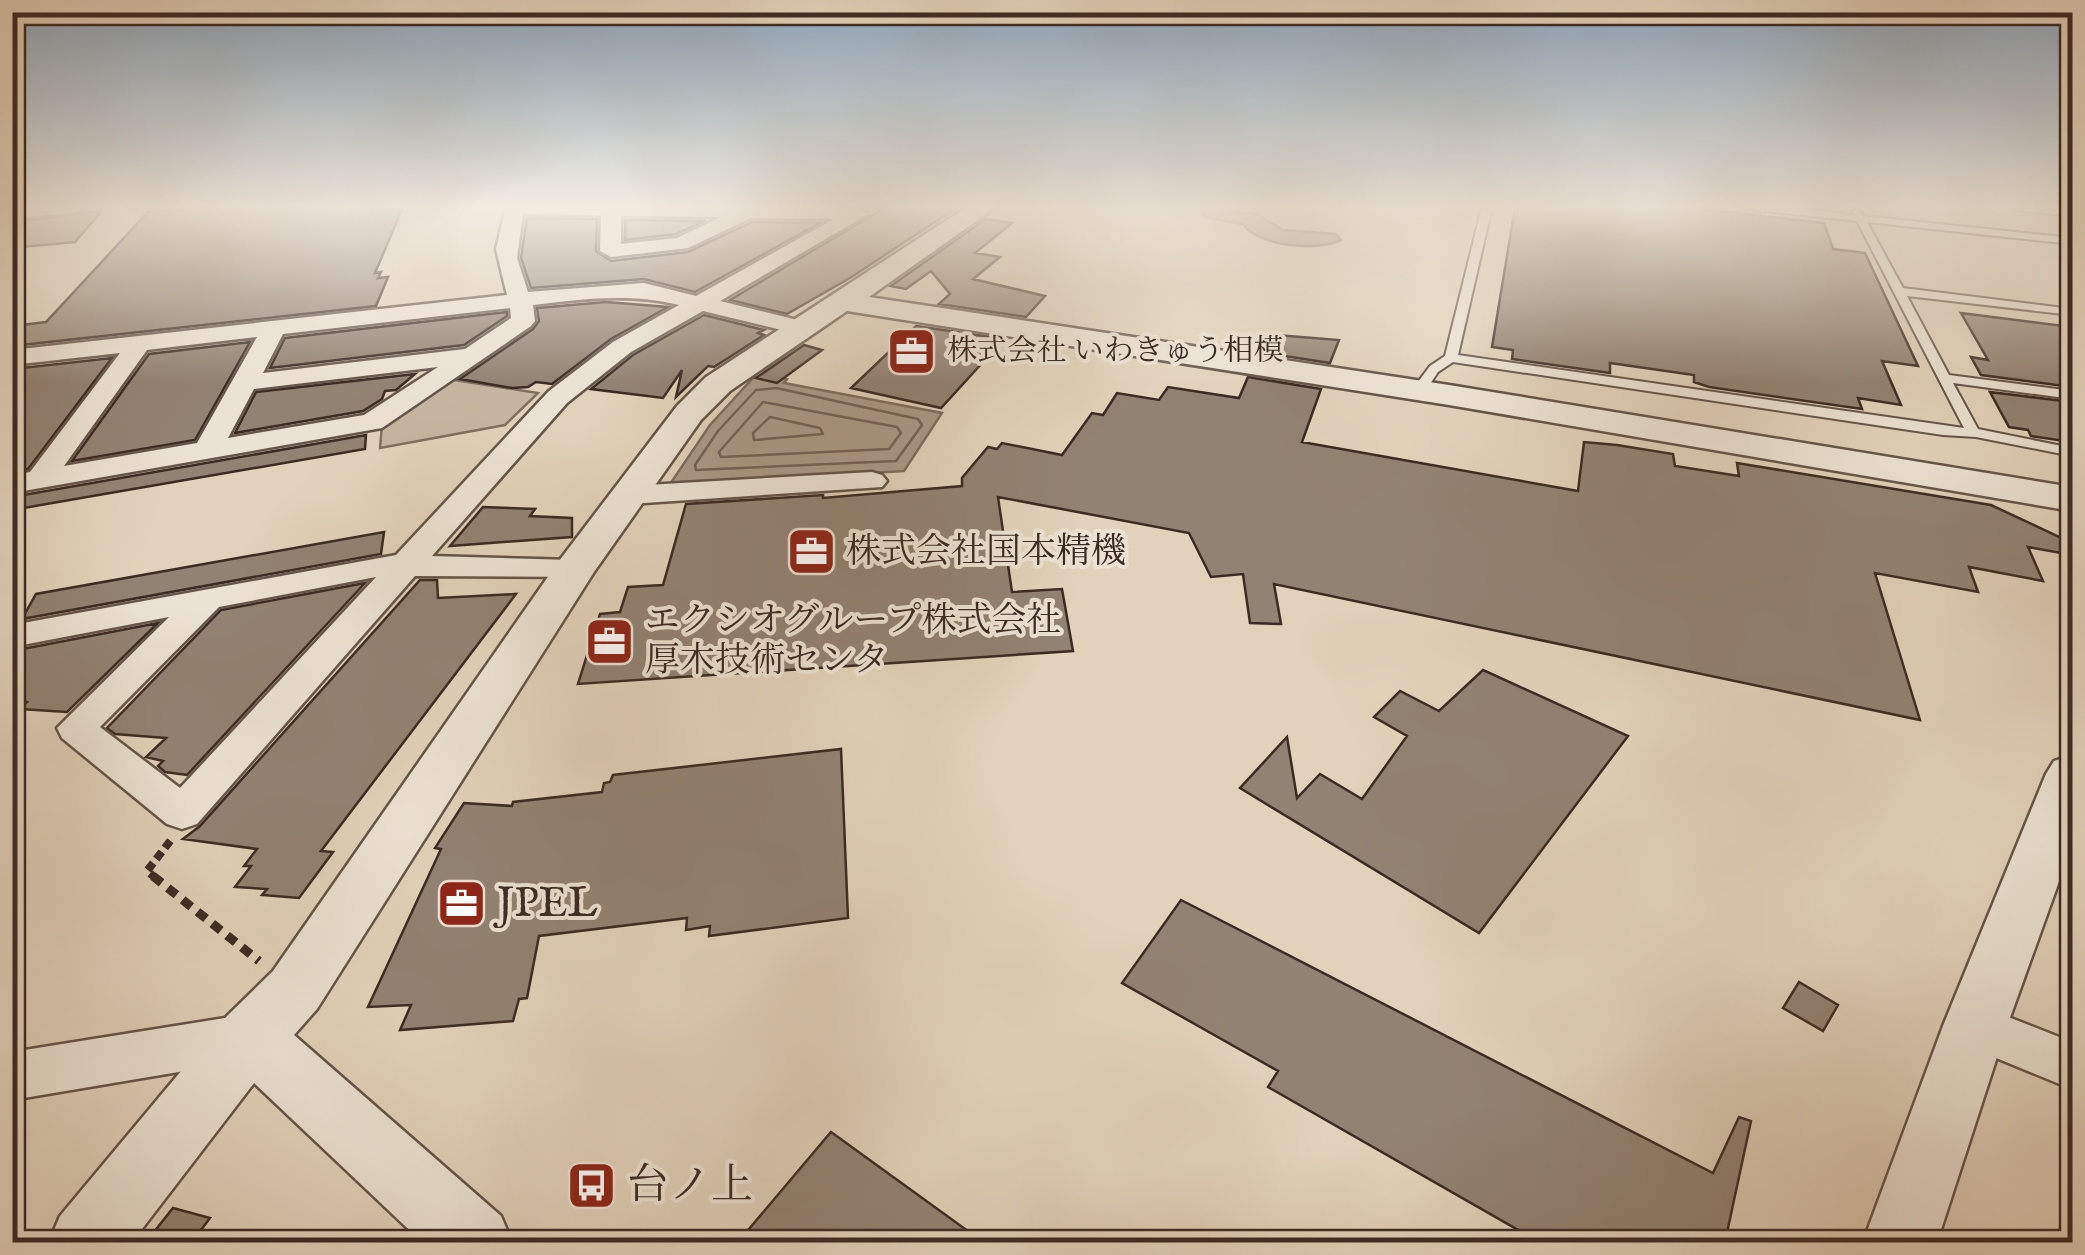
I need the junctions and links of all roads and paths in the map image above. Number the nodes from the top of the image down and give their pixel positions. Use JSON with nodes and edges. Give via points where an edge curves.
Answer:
{"nodes":[{"id":1,"x":509,"y":266,"type":"edge"},
{"id":2,"x":764,"y":266,"type":"edge"},
{"id":3,"x":898,"y":266,"type":"edge"},
{"id":4,"x":1473,"y":266,"type":"edge"},
{"id":5,"x":1884,"y":266,"type":"edge"},
{"id":6,"x":1897,"y":290,"type":"junction"},
{"id":7,"x":523,"y":299,"type":"junction"},
{"id":8,"x":698,"y":302,"type":"junction"},
{"id":9,"x":845,"y":302,"type":"junction"},
{"id":10,"x":2072,"y":312,"type":"edge"},
{"id":11,"x":274,"y":326,"type":"junction"},
{"id":12,"x":802,"y":328,"type":"junction"},
{"id":13,"x":140,"y":343,"type":"junction"},
{"id":14,"x":475,"y":354,"type":"junction"},
{"id":15,"x":12,"y":358,"type":"edge"},
{"id":16,"x":1451,"y":358,"type":"junction"},
{"id":17,"x":1944,"y":378,"type":"junction"},
{"id":18,"x":241,"y":383,"type":"junction"},
{"id":19,"x":1418,"y":390,"type":"junction"},
{"id":20,"x":2072,"y":391,"type":"edge"},
{"id":21,"x":1972,"y":432,"type":"junction"},
{"id":22,"x":207,"y":450,"type":"junction"},
{"id":23,"x":2072,"y":452,"type":"edge"},
{"id":24,"x":26,"y":481,"type":"edge"},
{"id":25,"x":857,"y":486,"type":"dead end"},
{"id":26,"x":629,"y":495,"type":"junction"},
{"id":27,"x":2072,"y":499,"type":"edge"},
{"id":28,"x":409,"y":564,"type":"junction"},
{"id":29,"x":574,"y":570,"type":"junction"},
{"id":30,"x":207,"y":600,"type":"junction"},
{"id":31,"x":12,"y":636,"type":"edge"},
{"id":32,"x":2072,"y":774,"type":"edge"},
{"id":33,"x":182,"y":813,"type":"junction"},
{"id":34,"x":273,"y":1014,"type":"junction"},
{"id":35,"x":1975,"y":1026,"type":"junction"},
{"id":36,"x":2072,"y":1066,"type":"edge"},
{"id":37,"x":12,"y":1076,"type":"edge"},
{"id":38,"x":86,"y":1242,"type":"edge"},
{"id":39,"x":475,"y":1242,"type":"edge"},
{"id":40,"x":1900,"y":1242,"type":"edge"}],
"edges":[{"from":1,"to":7,"type":"street"},
{"from":2,"to":8,"type":"street"},
{"from":3,"to":9,"type":"street"},
{"from":4,"to":16,"type":"lane"},
{"from":5,"to":6,"type":"lane"},
{"from":6,"to":10,"type":"lane"},
{"from":6,"to":17,"type":"lane"},
{"from":7,"to":8,"type":"street","via":[[644,290]]},
{"from":7,"to":11,"type":"street"},
{"from":7,"to":14,"type":"street","via":[[523,321]]},
{"from":8,"to":12,"type":"street"},
{"from":8,"to":28,"type":"street","via":[[622,347],[558,396]]},
{"from":9,"to":12,"type":"street"},
{"from":9,"to":19,"type":"street"},
{"from":11,"to":13,"type":"street"},
{"from":11,"to":18,"type":"street"},
{"from":12,"to":26,"type":"street","via":[[718,384]]},
{"from":13,"to":15,"type":"street"},
{"from":13,"to":24,"type":"street"},
{"from":14,"to":18,"type":"street"},
{"from":14,"to":22,"type":"street","via":[[372,422]]},
{"from":16,"to":19,"type":"lane"},
{"from":16,"to":21,"type":"lane"},
{"from":17,"to":20,"type":"lane"},
{"from":17,"to":21,"type":"lane"},
{"from":18,"to":22,"type":"street"},
{"from":19,"to":27,"type":"street"},
{"from":21,"to":23,"type":"lane"},
{"from":22,"to":24,"type":"street"},
{"from":25,"to":26,"type":"street"},
{"from":26,"to":29,"type":"street"},
{"from":28,"to":29,"type":"street"},
{"from":28,"to":30,"type":"street"},
{"from":28,"to":33,"type":"street"},
{"from":29,"to":34,"type":"street"},
{"from":30,"to":31,"type":"street"},
{"from":30,"to":33,"type":"street","via":[[76,728]]},
{"from":32,"to":35,"type":"street"},
{"from":33,"to":34,"type":"path","via":[[184,822],[148,871]]},
{"from":34,"to":37,"type":"street","via":[[204,1042]]},
{"from":34,"to":38,"type":"street"},
{"from":34,"to":39,"type":"street"},
{"from":35,"to":36,"type":"street"},
{"from":35,"to":40,"type":"street"}]}
